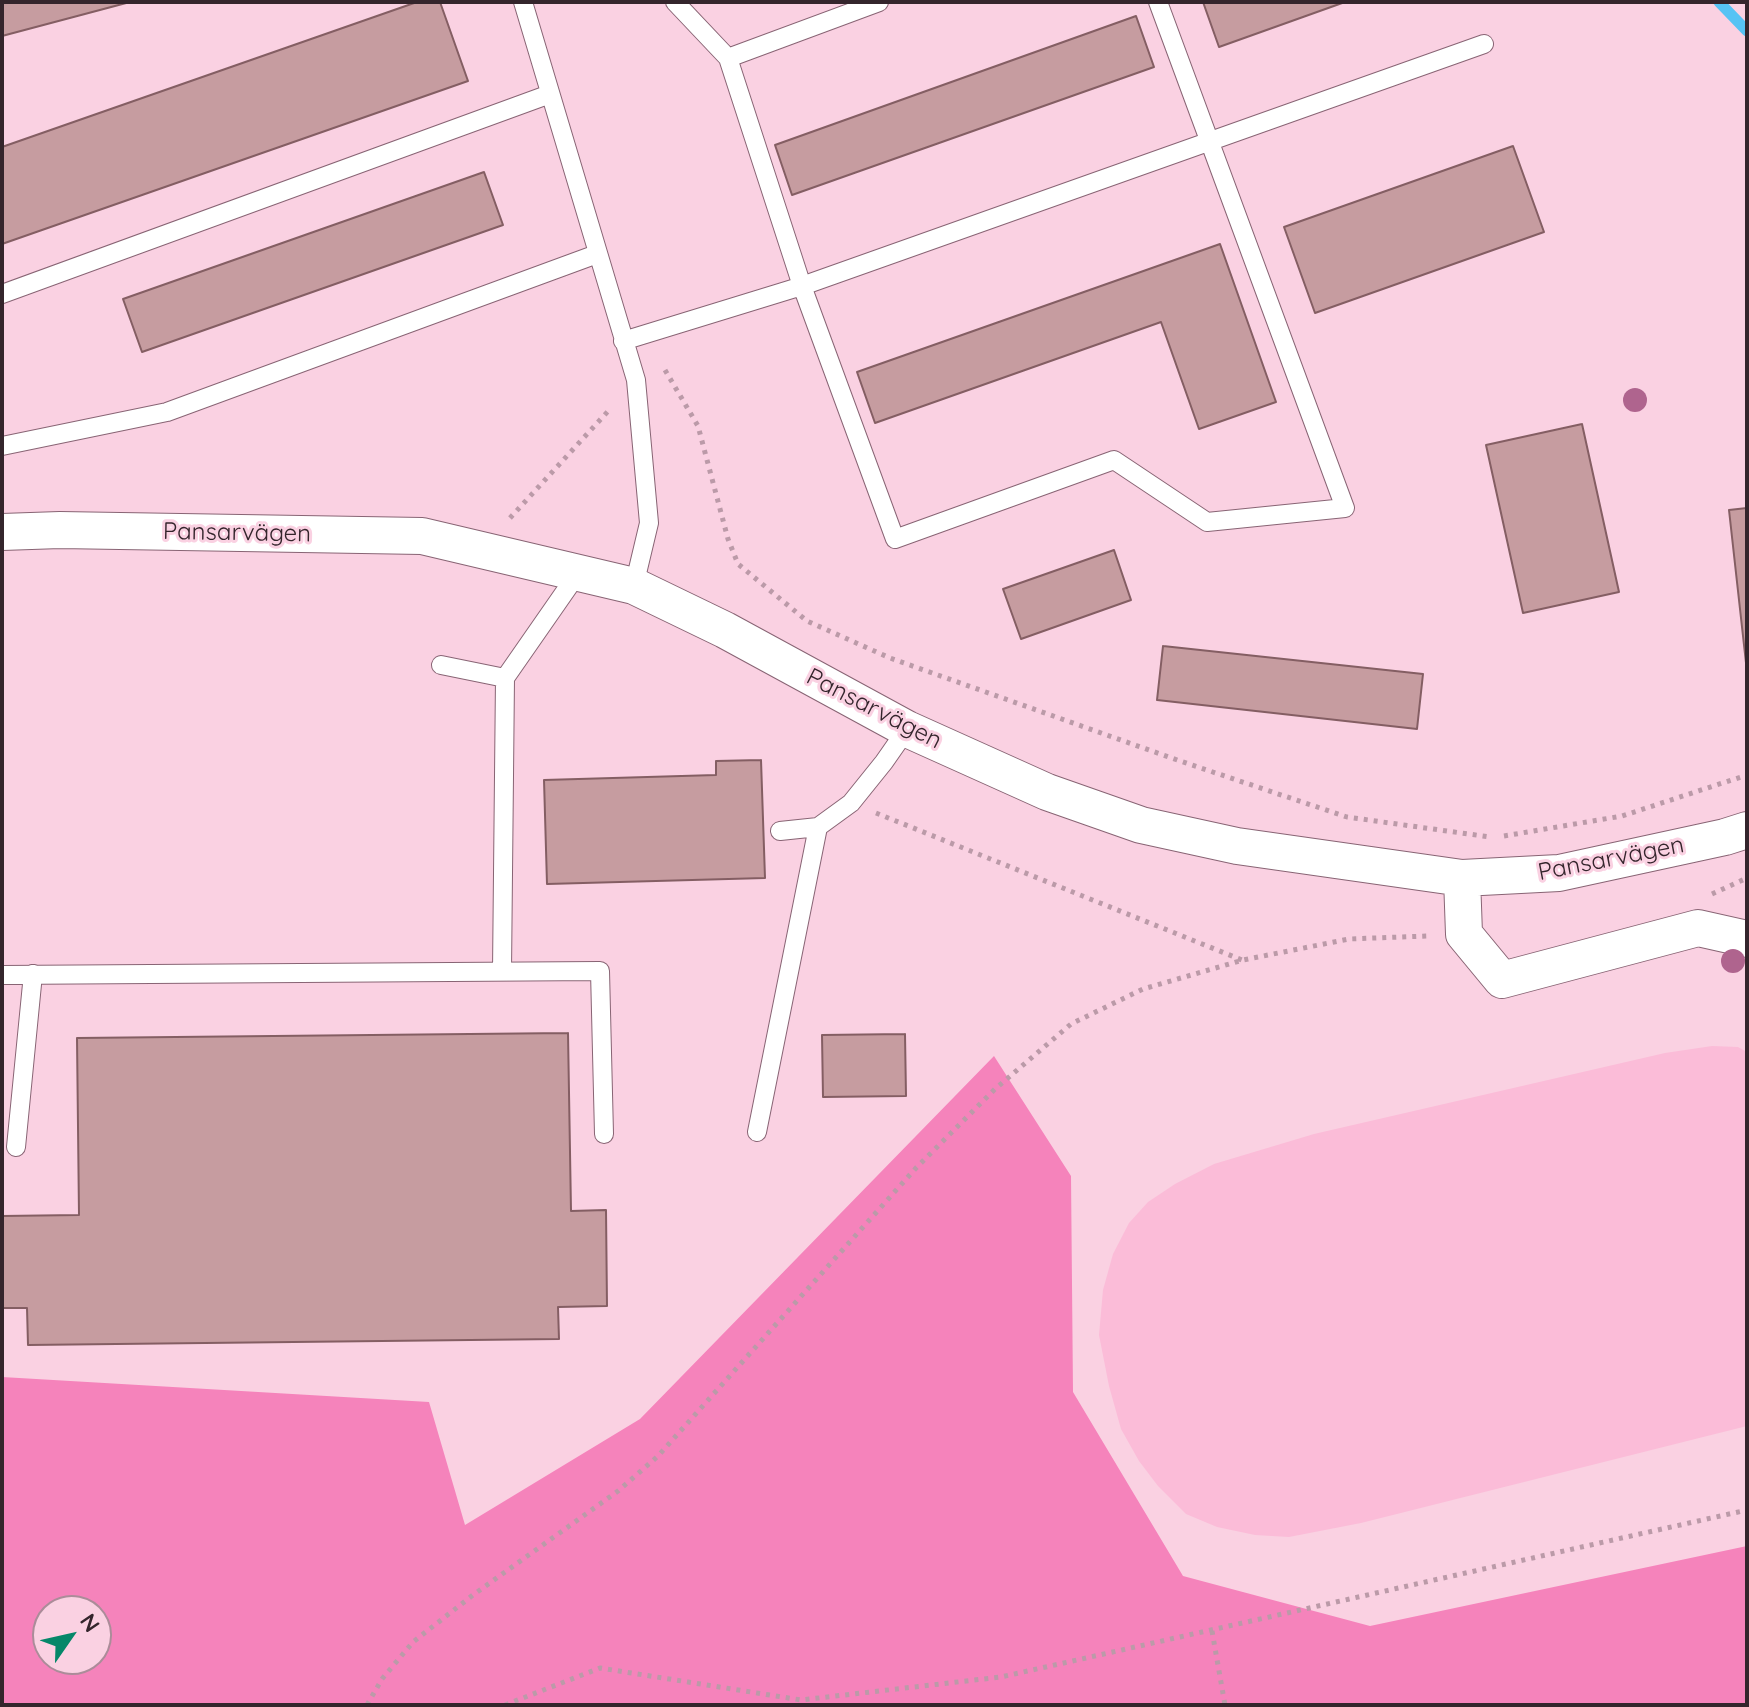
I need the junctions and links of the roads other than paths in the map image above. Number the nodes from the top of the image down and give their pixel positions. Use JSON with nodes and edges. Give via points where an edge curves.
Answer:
{"nodes":[{"id":1,"x":523,"y":2,"type":"edge"},
{"id":2,"x":675,"y":2,"type":"edge"},
{"id":3,"x":879,"y":2,"type":"edge"},
{"id":4,"x":1158,"y":2,"type":"edge"},
{"id":5,"x":1484,"y":44,"type":"dead end"},
{"id":6,"x":728,"y":58,"type":"junction"},
{"id":7,"x":550,"y":94,"type":"junction"},
{"id":8,"x":1209,"y":141,"type":"junction"},
{"id":9,"x":597,"y":254,"type":"junction"},
{"id":10,"x":802,"y":286,"type":"junction"},
{"id":11,"x":2,"y":294,"type":"edge"},
{"id":12,"x":623,"y":341,"type":"junction"},
{"id":13,"x":2,"y":446,"type":"edge"},
{"id":14,"x":2,"y":532,"type":"edge"},
{"id":15,"x":578,"y":573,"type":"junction"},
{"id":16,"x":634,"y":586,"type":"junction"},
{"id":17,"x":441,"y":665,"type":"dead end"},
{"id":18,"x":505,"y":678,"type":"junction"},
{"id":19,"x":907,"y":729,"type":"junction"},
{"id":20,"x":818,"y":827,"type":"junction"},
{"id":21,"x":1747,"y":830,"type":"edge"},
{"id":22,"x":780,"y":831,"type":"dead end"},
{"id":23,"x":1462,"y":878,"type":"junction"},
{"id":24,"x":1747,"y":939,"type":"edge"},
{"id":25,"x":502,"y":971,"type":"junction"},
{"id":26,"x":33,"y":974,"type":"junction"},
{"id":27,"x":2,"y":975,"type":"edge"},
{"id":28,"x":757,"y":1132,"type":"dead end"},
{"id":29,"x":604,"y":1134,"type":"dead end"},
{"id":30,"x":16,"y":1147,"type":"dead end"}],
"edges":[{"from":1,"to":7,"type":"lane"},
{"from":2,"to":6,"type":"lane"},
{"from":3,"to":6,"type":"lane"},
{"from":4,"to":8,"type":"lane"},
{"from":5,"to":8,"type":"lane"},
{"from":6,"to":10,"type":"lane"},
{"from":7,"to":9,"type":"lane"},
{"from":7,"to":11,"type":"lane"},
{"from":8,"to":10,"type":"lane"},
{"from":8,"to":10,"type":"lane","via":[[1345,508],[1207,522],[1114,460],[895,539]]},
{"from":9,"to":12,"type":"lane"},
{"from":9,"to":13,"type":"lane","via":[[167,412]]},
{"from":10,"to":12,"type":"lane"},
{"from":12,"to":16,"type":"lane","via":[[636,380],[649,523]]},
{"from":14,"to":15,"type":"street","name":"Pansarvägen","via":[[422,536]]},
{"from":15,"to":16,"type":"street","name":"Pansarvägen"},
{"from":15,"to":18,"type":"lane"},
{"from":16,"to":19,"type":"street","name":"Pansarvägen"},
{"from":17,"to":18,"type":"lane"},
{"from":18,"to":25,"type":"lane"},
{"from":19,"to":20,"type":"lane","via":[[851,803]]},
{"from":19,"to":23,"type":"street","name":"Pansarvägen","via":[[1047,792],[1141,825],[1237,846]]},
{"from":20,"to":22,"type":"lane"},
{"from":20,"to":28,"type":"lane"},
{"from":21,"to":23,"type":"street","name":"Pansarvägen","via":[[1559,873]]},
{"from":23,"to":24,"type":"street","via":[[1464,934],[1502,980],[1698,928]]},
{"from":25,"to":26,"type":"lane"},
{"from":25,"to":29,"type":"lane","via":[[600,971]]},
{"from":26,"to":27,"type":"lane"},
{"from":26,"to":30,"type":"lane"}]}
